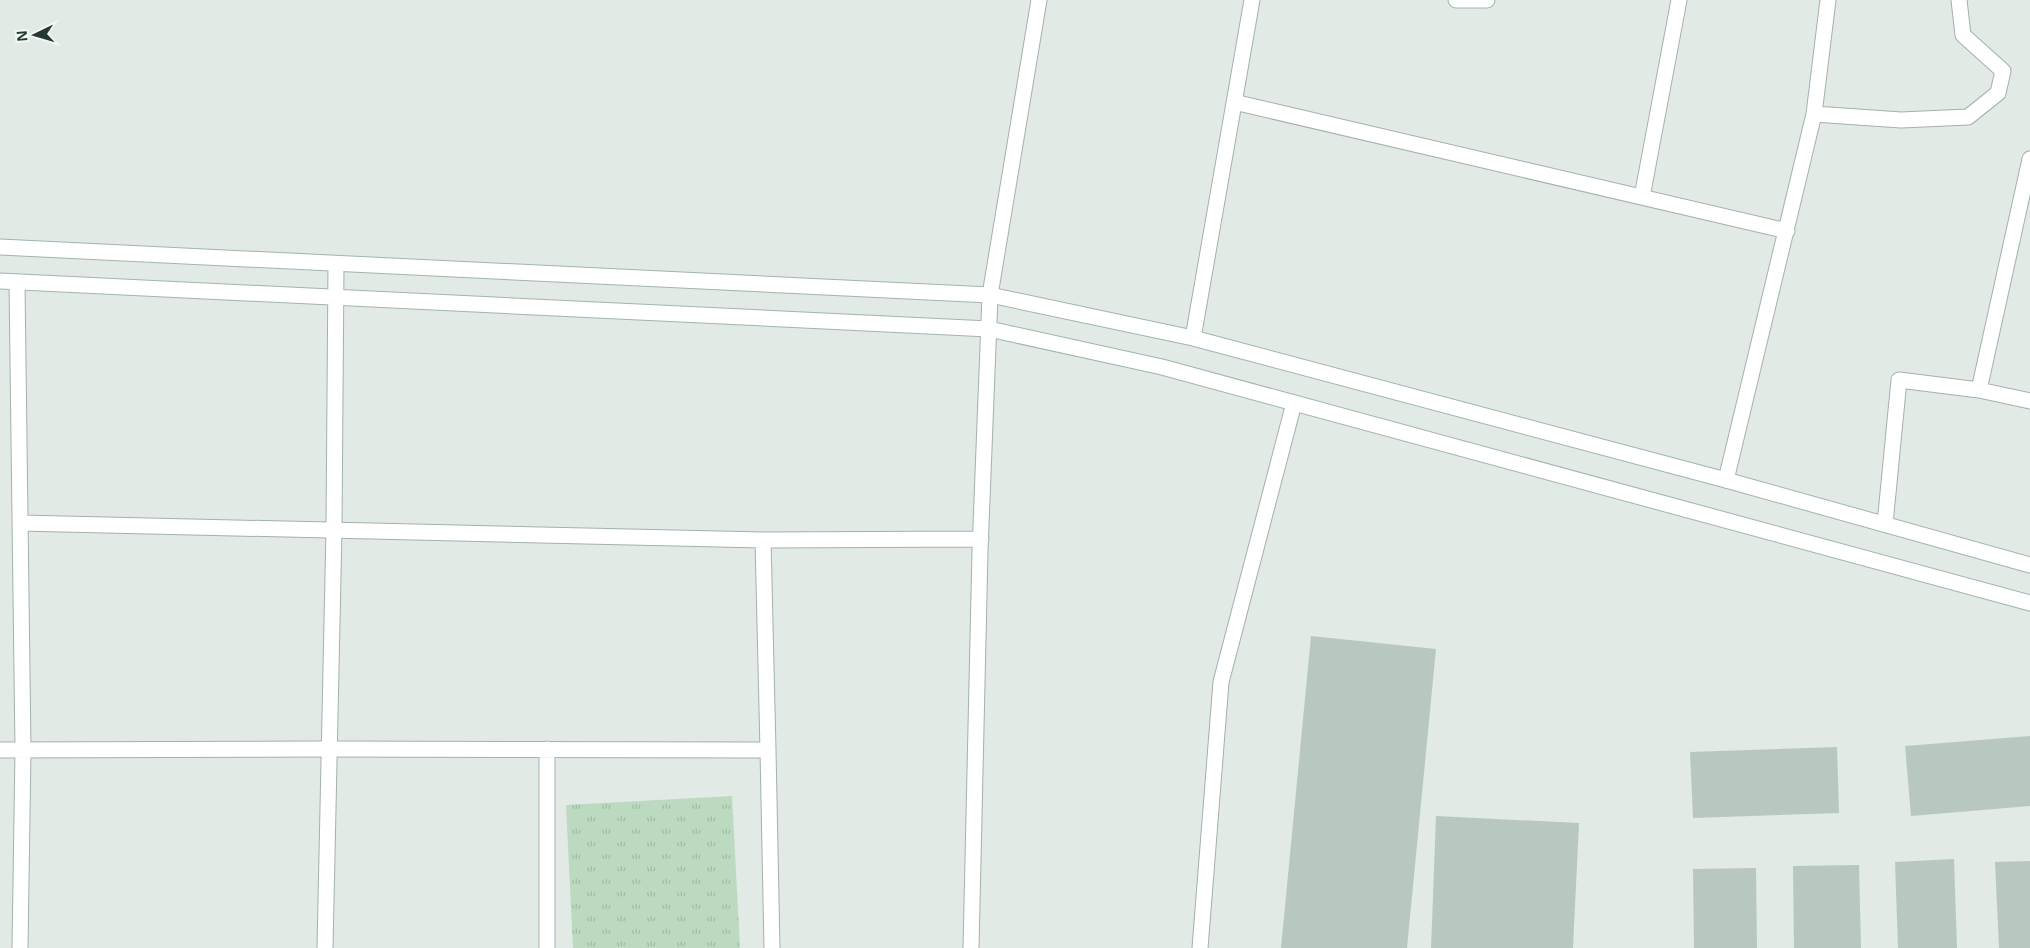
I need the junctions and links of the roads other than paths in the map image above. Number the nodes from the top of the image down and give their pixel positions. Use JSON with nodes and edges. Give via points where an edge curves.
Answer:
{"nodes":[{"id":1,"x":1039,"y":0,"type":"edge"},
{"id":2,"x":1252,"y":0,"type":"edge"},
{"id":3,"x":1456,"y":0,"type":"edge"},
{"id":4,"x":1487,"y":0,"type":"edge"},
{"id":5,"x":1679,"y":0,"type":"edge"},
{"id":6,"x":1828,"y":0,"type":"edge"},
{"id":7,"x":1959,"y":0,"type":"edge"},
{"id":8,"x":1234,"y":102,"type":"junction"},
{"id":9,"x":1814,"y":114,"type":"junction"},
{"id":10,"x":2030,"y":159,"type":"edge"},
{"id":11,"x":1642,"y":197,"type":"junction"},
{"id":12,"x":1787,"y":231,"type":"junction"},
{"id":13,"x":0,"y":248,"type":"edge"},
{"id":14,"x":336,"y":264,"type":"junction"},
{"id":15,"x":0,"y":282,"type":"edge"},
{"id":16,"x":17,"y":283,"type":"junction"},
{"id":17,"x":990,"y":295,"type":"junction"},
{"id":18,"x":335,"y":298,"type":"junction"},
{"id":19,"x":989,"y":329,"type":"junction"},
{"id":20,"x":1193,"y":338,"type":"junction"},
{"id":21,"x":1979,"y":390,"type":"junction"},
{"id":22,"x":2030,"y":400,"type":"edge"},
{"id":23,"x":1294,"y":403,"type":"junction"},
{"id":24,"x":1726,"y":480,"type":"junction"},
{"id":25,"x":20,"y":523,"type":"junction"},
{"id":26,"x":1885,"y":524,"type":"junction"},
{"id":27,"x":334,"y":529,"type":"junction"},
{"id":28,"x":981,"y":539,"type":"junction"},
{"id":29,"x":763,"y":540,"type":"junction"},
{"id":30,"x":2030,"y":565,"type":"edge"},
{"id":31,"x":2030,"y":603,"type":"edge"},
{"id":32,"x":329,"y":748,"type":"junction"},
{"id":33,"x":547,"y":749,"type":"junction"},
{"id":34,"x":0,"y":750,"type":"edge"},
{"id":35,"x":23,"y":750,"type":"junction"},
{"id":36,"x":768,"y":750,"type":"junction"},
{"id":37,"x":20,"y":948,"type":"edge"},
{"id":38,"x":325,"y":948,"type":"edge"},
{"id":39,"x":547,"y":948,"type":"edge"},
{"id":40,"x":772,"y":948,"type":"edge"},
{"id":41,"x":971,"y":948,"type":"edge"},
{"id":42,"x":1200,"y":948,"type":"edge"}],
"edges":[{"from":1,"to":17,"type":"street"},
{"from":2,"to":8,"type":"street"},
{"from":3,"to":4,"type":"street"},
{"from":5,"to":11,"type":"street"},
{"from":6,"to":9,"type":"street"},
{"from":7,"to":9,"type":"street","via":[[1963,35],[2004,71],[1998,93],[1976,111],[1968,117],[1901,120]]},
{"from":8,"to":11,"type":"street"},
{"from":8,"to":20,"type":"street"},
{"from":9,"to":12,"type":"street"},
{"from":10,"to":21,"type":"street"},
{"from":11,"to":12,"type":"street"},
{"from":12,"to":24,"type":"street"},
{"from":13,"to":14,"type":"street"},
{"from":14,"to":17,"type":"street"},
{"from":14,"to":18,"type":"street"},
{"from":15,"to":16,"type":"street"},
{"from":16,"to":18,"type":"street"},
{"from":16,"to":25,"type":"street"},
{"from":17,"to":19,"type":"street"},
{"from":17,"to":20,"type":"street"},
{"from":18,"to":19,"type":"street"},
{"from":18,"to":27,"type":"street"},
{"from":19,"to":23,"type":"street","via":[[1162,367]]},
{"from":19,"to":28,"type":"street"},
{"from":20,"to":24,"type":"street"},
{"from":21,"to":22,"type":"street"},
{"from":21,"to":26,"type":"street","via":[[1899,380]]},
{"from":23,"to":31,"type":"street"},
{"from":23,"to":42,"type":"street","via":[[1222,682]]},
{"from":24,"to":26,"type":"street"},
{"from":25,"to":27,"type":"street"},
{"from":25,"to":35,"type":"street"},
{"from":26,"to":30,"type":"street"},
{"from":27,"to":29,"type":"street"},
{"from":27,"to":32,"type":"street"},
{"from":28,"to":29,"type":"street"},
{"from":28,"to":41,"type":"street"},
{"from":29,"to":36,"type":"street"},
{"from":32,"to":33,"type":"street"},
{"from":32,"to":35,"type":"street"},
{"from":32,"to":38,"type":"street"},
{"from":33,"to":36,"type":"street"},
{"from":33,"to":39,"type":"street"},
{"from":34,"to":35,"type":"street"},
{"from":35,"to":37,"type":"street"},
{"from":36,"to":40,"type":"street"}]}
